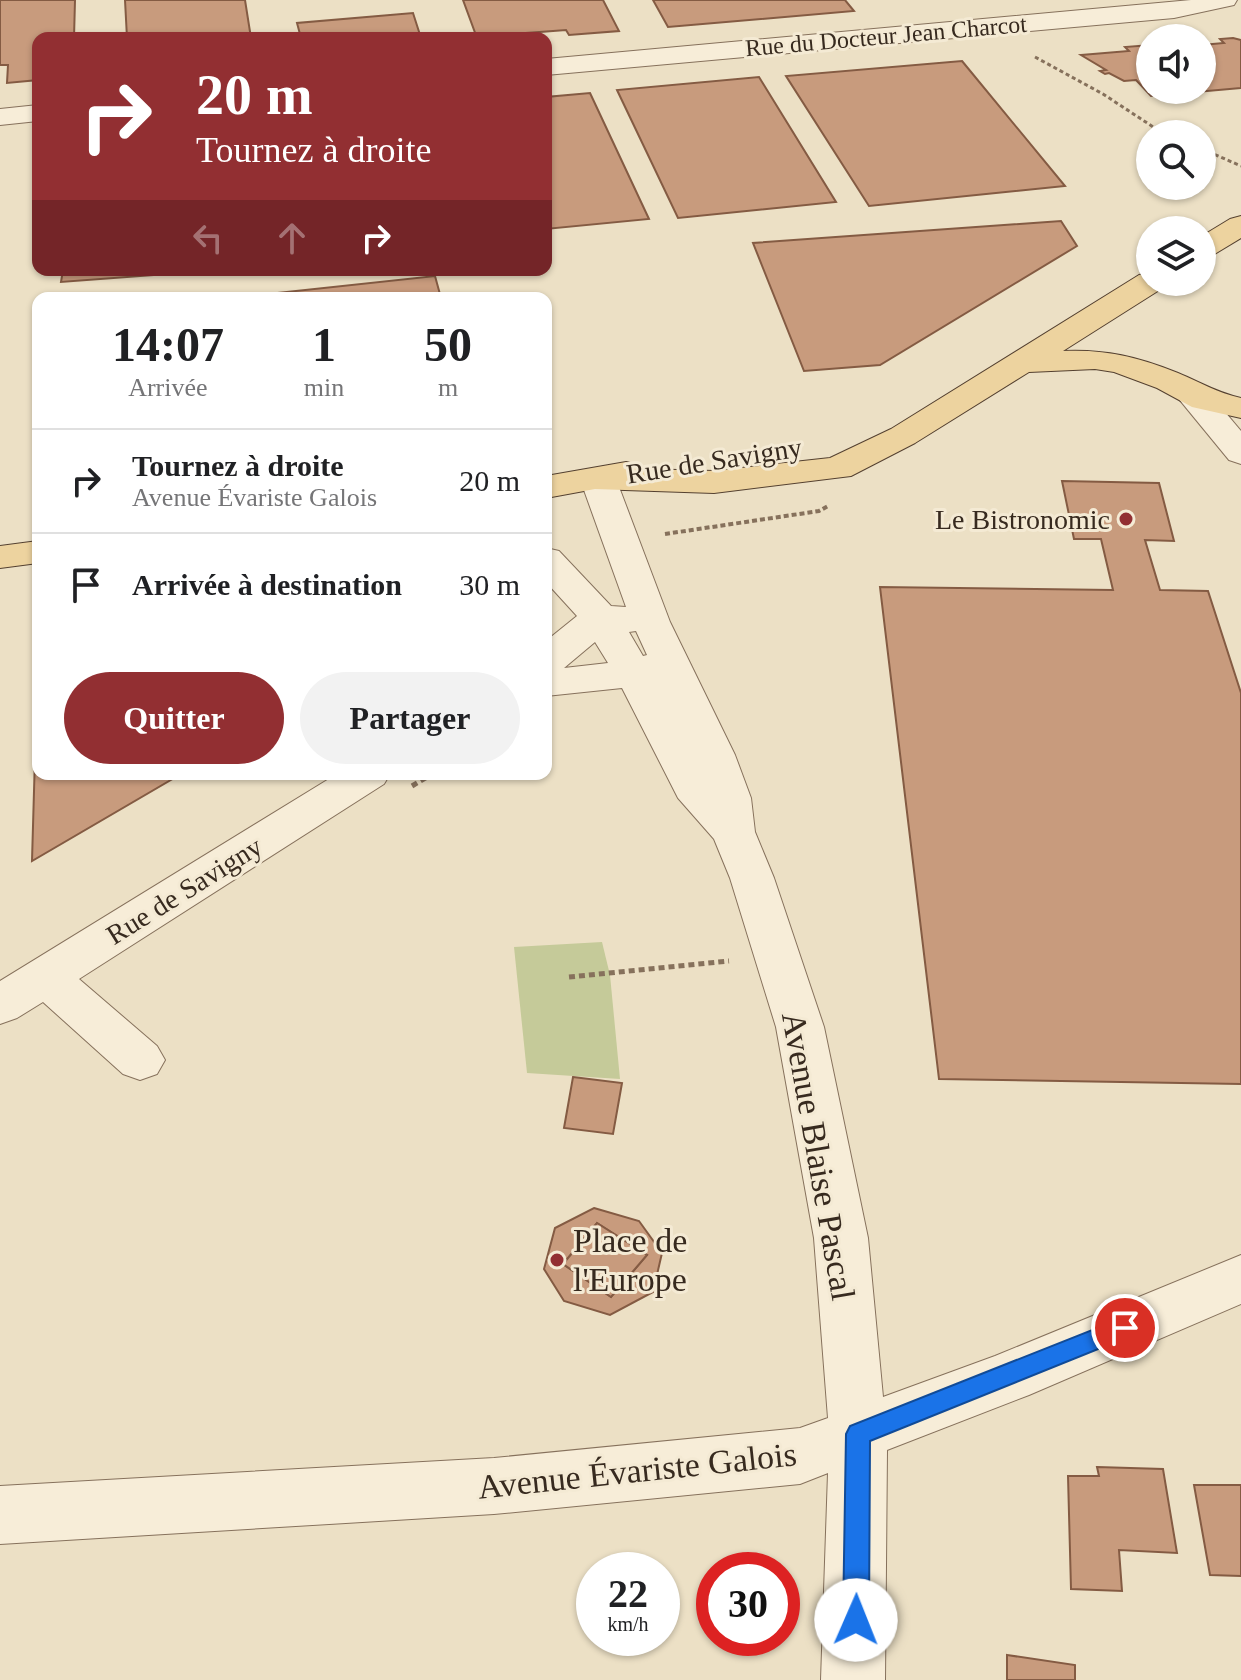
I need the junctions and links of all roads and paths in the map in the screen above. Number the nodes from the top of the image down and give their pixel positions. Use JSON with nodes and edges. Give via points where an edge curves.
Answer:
{"nodes":[{"id":1,"x":1225,"y":0,"type":"edge"},
{"id":2,"x":1027,"y":52,"type":"dead end"},
{"id":3,"x":552,"y":66,"type":"edge"},
{"id":4,"x":32,"y":114,"type":"edge"},
{"id":5,"x":0,"y":117,"type":"edge"},
{"id":6,"x":1143,"y":120,"type":"edge"},
{"id":7,"x":1216,"y":155,"type":"edge"},
{"id":8,"x":1241,"y":166,"type":"edge"},
{"id":9,"x":1241,"y":225,"type":"edge"},
{"id":10,"x":1216,"y":240,"type":"edge"},
{"id":11,"x":1136,"y":291,"type":"edge"},
{"id":12,"x":1111,"y":307,"type":"junction"},
{"id":13,"x":1023,"y":362,"type":"junction"},
{"id":14,"x":1157,"y":376,"type":"junction"},
{"id":15,"x":1191,"y":393,"type":"junction"},
{"id":16,"x":1241,"y":408,"type":"edge"},
{"id":17,"x":1241,"y":453,"type":"edge"},
{"id":18,"x":598,"y":479,"type":"junction"},
{"id":19,"x":552,"y":487,"type":"edge"},
{"id":20,"x":32,"y":553,"type":"edge"},
{"id":21,"x":0,"y":557,"type":"edge"},
{"id":22,"x":552,"y":565,"type":"edge"},
{"id":23,"x":600,"y":617,"type":"junction"},
{"id":24,"x":651,"y":622,"type":"junction"},
{"id":25,"x":552,"y":657,"type":"edge"},
{"id":26,"x":652,"y":667,"type":"junction"},
{"id":27,"x":552,"y":682,"type":"edge"},
{"id":28,"x":359,"y":780,"type":"edge"},
{"id":29,"x":778,"y":960,"type":"junction"},
{"id":30,"x":47,"y":976,"type":"junction"},
{"id":31,"x":569,"y":977,"type":"dead end"},
{"id":32,"x":0,"y":1005,"type":"edge"},
{"id":33,"x":140,"y":1060,"type":"dead end"},
{"id":34,"x":1241,"y":1279,"type":"edge"},
{"id":35,"x":858,"y":1434,"type":"junction"},
{"id":36,"x":0,"y":1515,"type":"edge"},
{"id":37,"x":853,"y":1680,"type":"edge"}],
"edges":[{"from":1,"to":3,"type":"street","name":"Rue du Docteur Jean Charcot","via":[[1174,11]]},
{"from":2,"to":6,"type":"path"},
{"from":4,"to":5,"type":"street"},
{"from":7,"to":8,"type":"path"},
{"from":9,"to":10,"type":"main road"},
{"from":11,"to":12,"type":"main road","name":"Rue de Savigny"},
{"from":12,"to":13,"type":"main road","name":"Rue de Savigny"},
{"from":12,"to":14,"type":"main road","via":[[1116,337]]},
{"from":13,"to":14,"type":"main road","via":[[1095,359]]},
{"from":13,"to":18,"type":"main road","name":"Rue de Savigny","via":[[903,436],[838,468],[714,482]]},
{"from":14,"to":15,"type":"main road"},
{"from":15,"to":16,"type":"main road"},
{"from":15,"to":17,"type":"street"},
{"from":18,"to":19,"type":"main road","name":"Rue de Savigny"},
{"from":18,"to":24,"type":"street","name":"Avenue Blaise Pascal"},
{"from":20,"to":21,"type":"main road"},
{"from":22,"to":23,"type":"street","name":"Avenue Blaise Pascal"},
{"from":23,"to":24,"type":"street"},
{"from":23,"to":25,"type":"street"},
{"from":23,"to":26,"type":"street","name":"Avenue Blaise Pascal"},
{"from":24,"to":26,"type":"street","name":"Avenue Blaise Pascal"},
{"from":26,"to":27,"type":"street"},
{"from":26,"to":29,"type":"street","name":"Avenue Blaise Pascal","via":[[693,787],[733,832]]},
{"from":28,"to":30,"type":"street","name":"Rue de Savigny"},
{"from":29,"to":31,"type":"path"},
{"from":29,"to":35,"type":"street","name":"Avenue Blaise Pascal","via":[[800,1027],[841,1238]]},
{"from":30,"to":32,"type":"street","name":"Rue de Savigny"},
{"from":30,"to":33,"type":"street"},
{"from":34,"to":35,"type":"street","name":"Avenue Évariste Galois"},
{"from":35,"to":36,"type":"street","name":"Avenue Évariste Galois","via":[[800,1456],[494,1486]]},
{"from":35,"to":37,"type":"street","name":"Avenue Blaise Pascal"}]}
